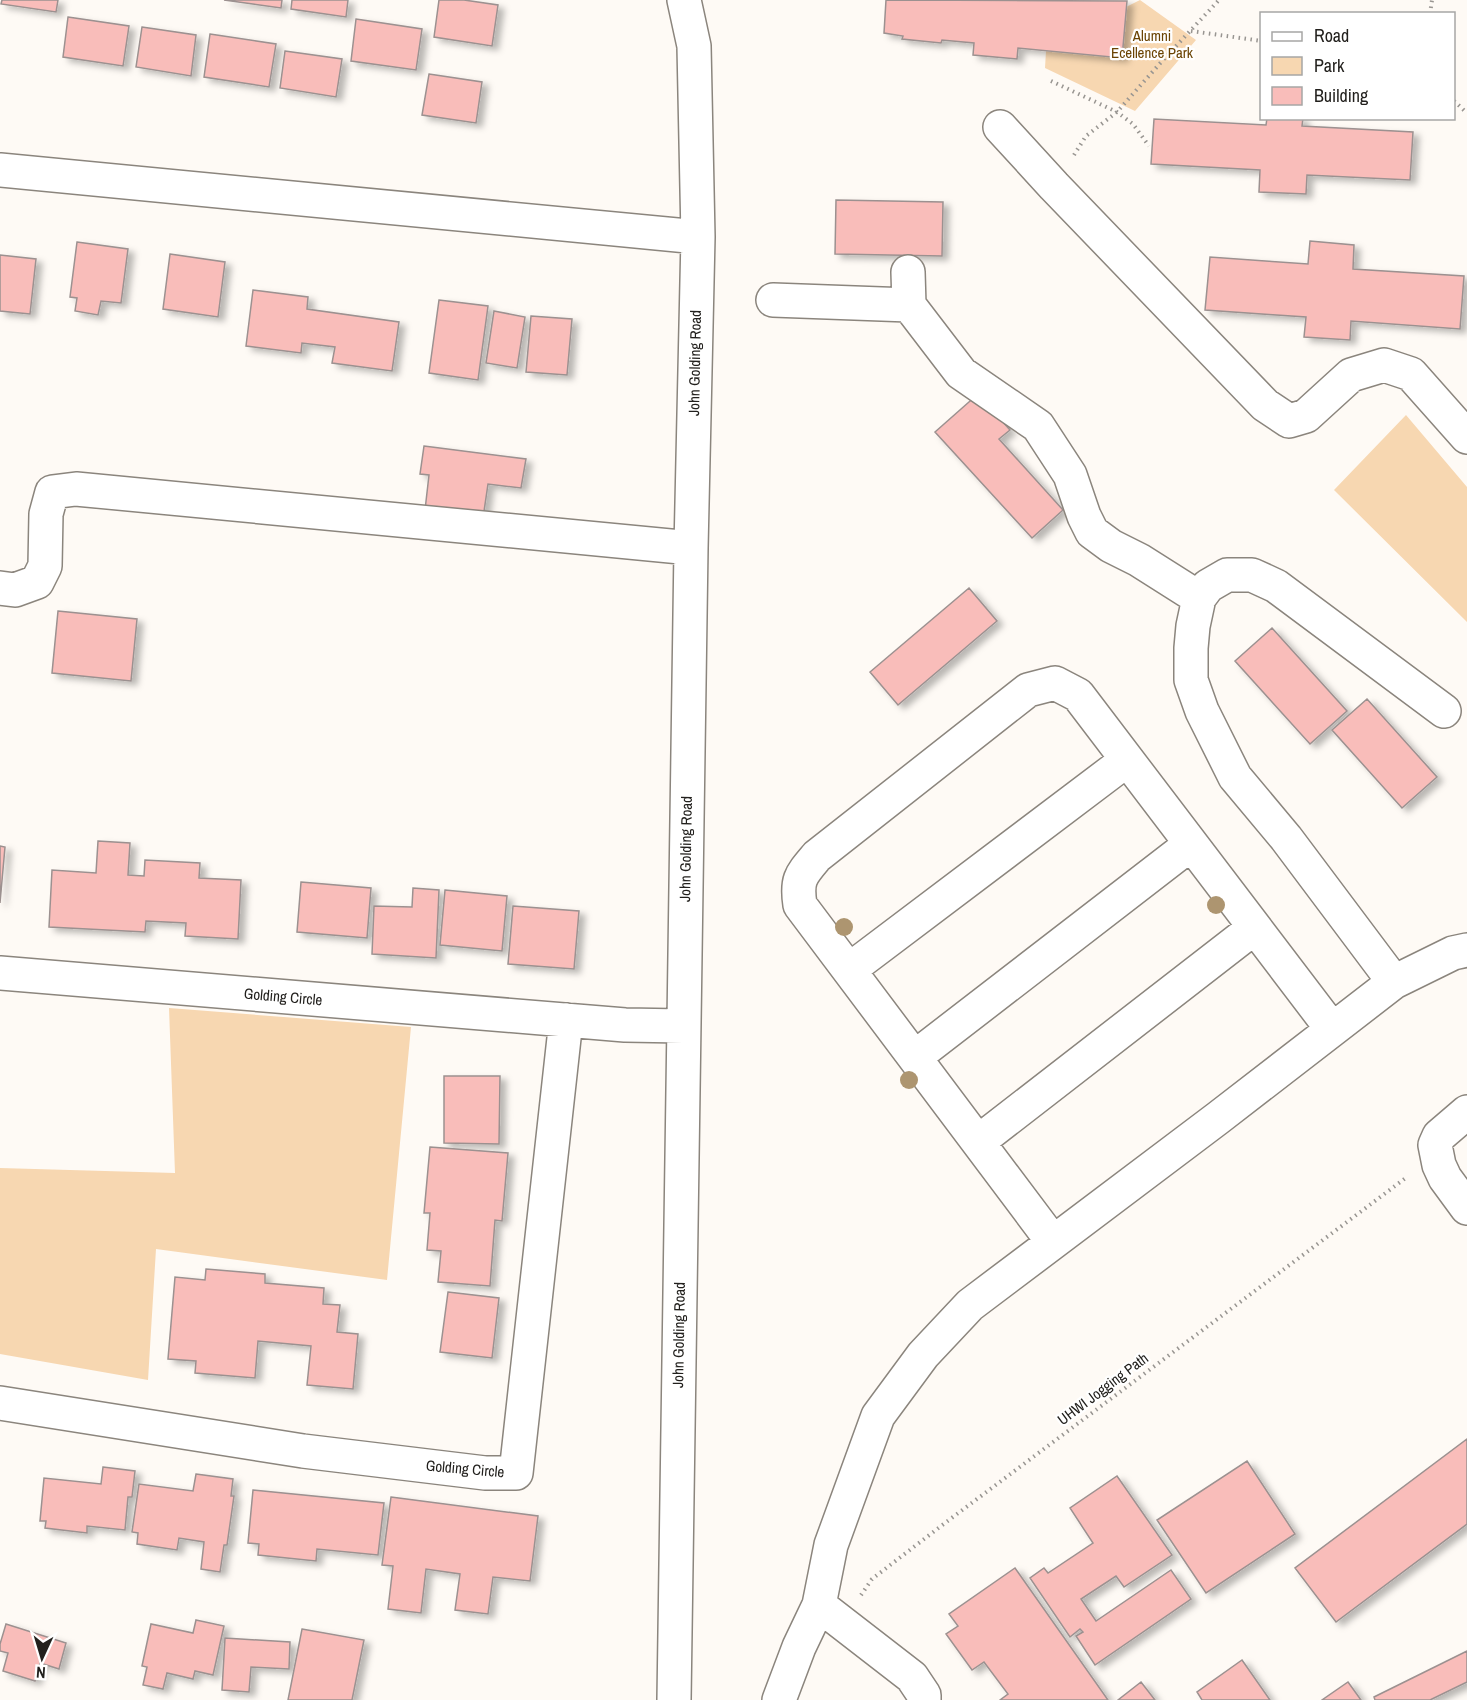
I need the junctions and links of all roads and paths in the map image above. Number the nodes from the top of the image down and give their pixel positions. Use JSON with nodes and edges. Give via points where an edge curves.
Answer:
{"nodes":[{"id":1,"x":684,"y":0,"type":"edge"},
{"id":2,"x":1219,"y":0,"type":"edge"},
{"id":3,"x":1190,"y":31,"type":"junction"},
{"id":4,"x":1260,"y":40,"type":"edge"},
{"id":5,"x":1052,"y":81,"type":"dead end"},
{"id":6,"x":1455,"y":102,"type":"edge"},
{"id":7,"x":1117,"y":112,"type":"junction"},
{"id":8,"x":1467,"y":113,"type":"edge"},
{"id":9,"x":1000,"y":128,"type":"dead end"},
{"id":10,"x":1149,"y":146,"type":"dead end"},
{"id":11,"x":0,"y":170,"type":"edge"},
{"id":12,"x":1054,"y":186,"type":"junction"},
{"id":13,"x":698,"y":237,"type":"junction"},
{"id":14,"x":908,"y":272,"type":"dead end"},
{"id":15,"x":773,"y":300,"type":"dead end"},
{"id":16,"x":909,"y":305,"type":"junction"},
{"id":17,"x":1467,"y":437,"type":"edge"},
{"id":18,"x":691,"y":548,"type":"junction"},
{"id":19,"x":0,"y":588,"type":"edge"},
{"id":20,"x":1199,"y":598,"type":"junction"},
{"id":21,"x":1444,"y":711,"type":"dead end"},
{"id":22,"x":1127,"y":760,"type":"junction"},
{"id":23,"x":1191,"y":844,"type":"junction"},
{"id":24,"x":1254,"y":927,"type":"junction"},
{"id":25,"x":1467,"y":950,"type":"edge"},
{"id":26,"x":849,"y":970,"type":"junction"},
{"id":27,"x":0,"y":973,"type":"edge"},
{"id":28,"x":1394,"y":982,"type":"junction"},
{"id":29,"x":566,"y":1020,"type":"junction"},
{"id":30,"x":683,"y":1026,"type":"junction"},
{"id":31,"x":1332,"y":1029,"type":"junction"},
{"id":32,"x":915,"y":1057,"type":"junction"},
{"id":33,"x":1467,"y":1112,"type":"edge"},
{"id":34,"x":978,"y":1143,"type":"junction"},
{"id":35,"x":1437,"y":1154,"type":"junction"},
{"id":36,"x":1467,"y":1208,"type":"edge"},
{"id":37,"x":1053,"y":1242,"type":"junction"},
{"id":38,"x":0,"y":1403,"type":"edge"},
{"id":39,"x":830,"y":1614,"type":"junction"},
{"id":40,"x":674,"y":1700,"type":"edge"},
{"id":41,"x":779,"y":1700,"type":"edge"},
{"id":42,"x":924,"y":1700,"type":"edge"}],
"edges":[{"from":1,"to":13,"type":"street","name":"John Golding Road","via":[[694,46]]},
{"from":2,"to":3,"type":"path"},
{"from":3,"to":4,"type":"path"},
{"from":3,"to":7,"type":"path"},
{"from":5,"to":7,"type":"path"},
{"from":6,"to":8,"type":"path"},
{"from":7,"to":10,"type":"path"},
{"from":7,"to":12,"type":"path","via":[[1086,136]]},
{"from":9,"to":12,"type":"street"},
{"from":11,"to":13,"type":"street"},
{"from":12,"to":17,"type":"street","via":[[1266,405],[1289,421],[1306,416],[1351,375],[1384,365],[1411,374]]},
{"from":13,"to":18,"type":"street","name":"John Golding Road"},
{"from":14,"to":16,"type":"street"},
{"from":15,"to":16,"type":"street"},
{"from":16,"to":20,"type":"street","via":[[961,373],[1038,426],[1070,475],[1092,532]]},
{"from":18,"to":19,"type":"street","via":[[76,489],[52,492],[46,514],[45,566],[38,582],[15,590]]},
{"from":18,"to":30,"type":"street","name":"John Golding Road"},
{"from":20,"to":21,"type":"street","via":[[1208,586],[1227,575],[1252,575],[1276,586]]},
{"from":20,"to":28,"type":"street","via":[[1193,626],[1191,680],[1202,711],[1236,777]]},
{"from":22,"to":23,"type":"street"},
{"from":22,"to":26,"type":"street"},
{"from":22,"to":26,"type":"street","via":[[1078,695],[1055,683],[1028,690],[817,856],[804,871],[797,887],[800,905]]},
{"from":23,"to":24,"type":"street"},
{"from":23,"to":32,"type":"street"},
{"from":24,"to":31,"type":"street"},
{"from":24,"to":34,"type":"street"},
{"from":25,"to":28,"type":"street","via":[[1452,953]]},
{"from":26,"to":32,"type":"street"},
{"from":27,"to":29,"type":"street","name":"Golding Circle"},
{"from":28,"to":31,"type":"street"},
{"from":29,"to":30,"type":"street","name":"Golding Circle"},
{"from":29,"to":38,"type":"street","name":"Golding Circle","via":[[516,1473],[485,1473],[303,1451]]},
{"from":30,"to":40,"type":"street","name":"John Golding Road"},
{"from":31,"to":37,"type":"street"},
{"from":32,"to":34,"type":"street"},
{"from":33,"to":35,"type":"street","via":[[1439,1136]]},
{"from":34,"to":37,"type":"street"},
{"from":35,"to":36,"type":"street","via":[[1445,1178]]},
{"from":35,"to":39,"type":"path","name":"UHWI Jogging Path"},
{"from":37,"to":39,"type":"street","via":[[970,1305],[923,1355],[878,1416],[831,1545]]},
{"from":39,"to":41,"type":"street","via":[[799,1647]]},
{"from":39,"to":42,"type":"street","via":[[912,1677]]}]}
